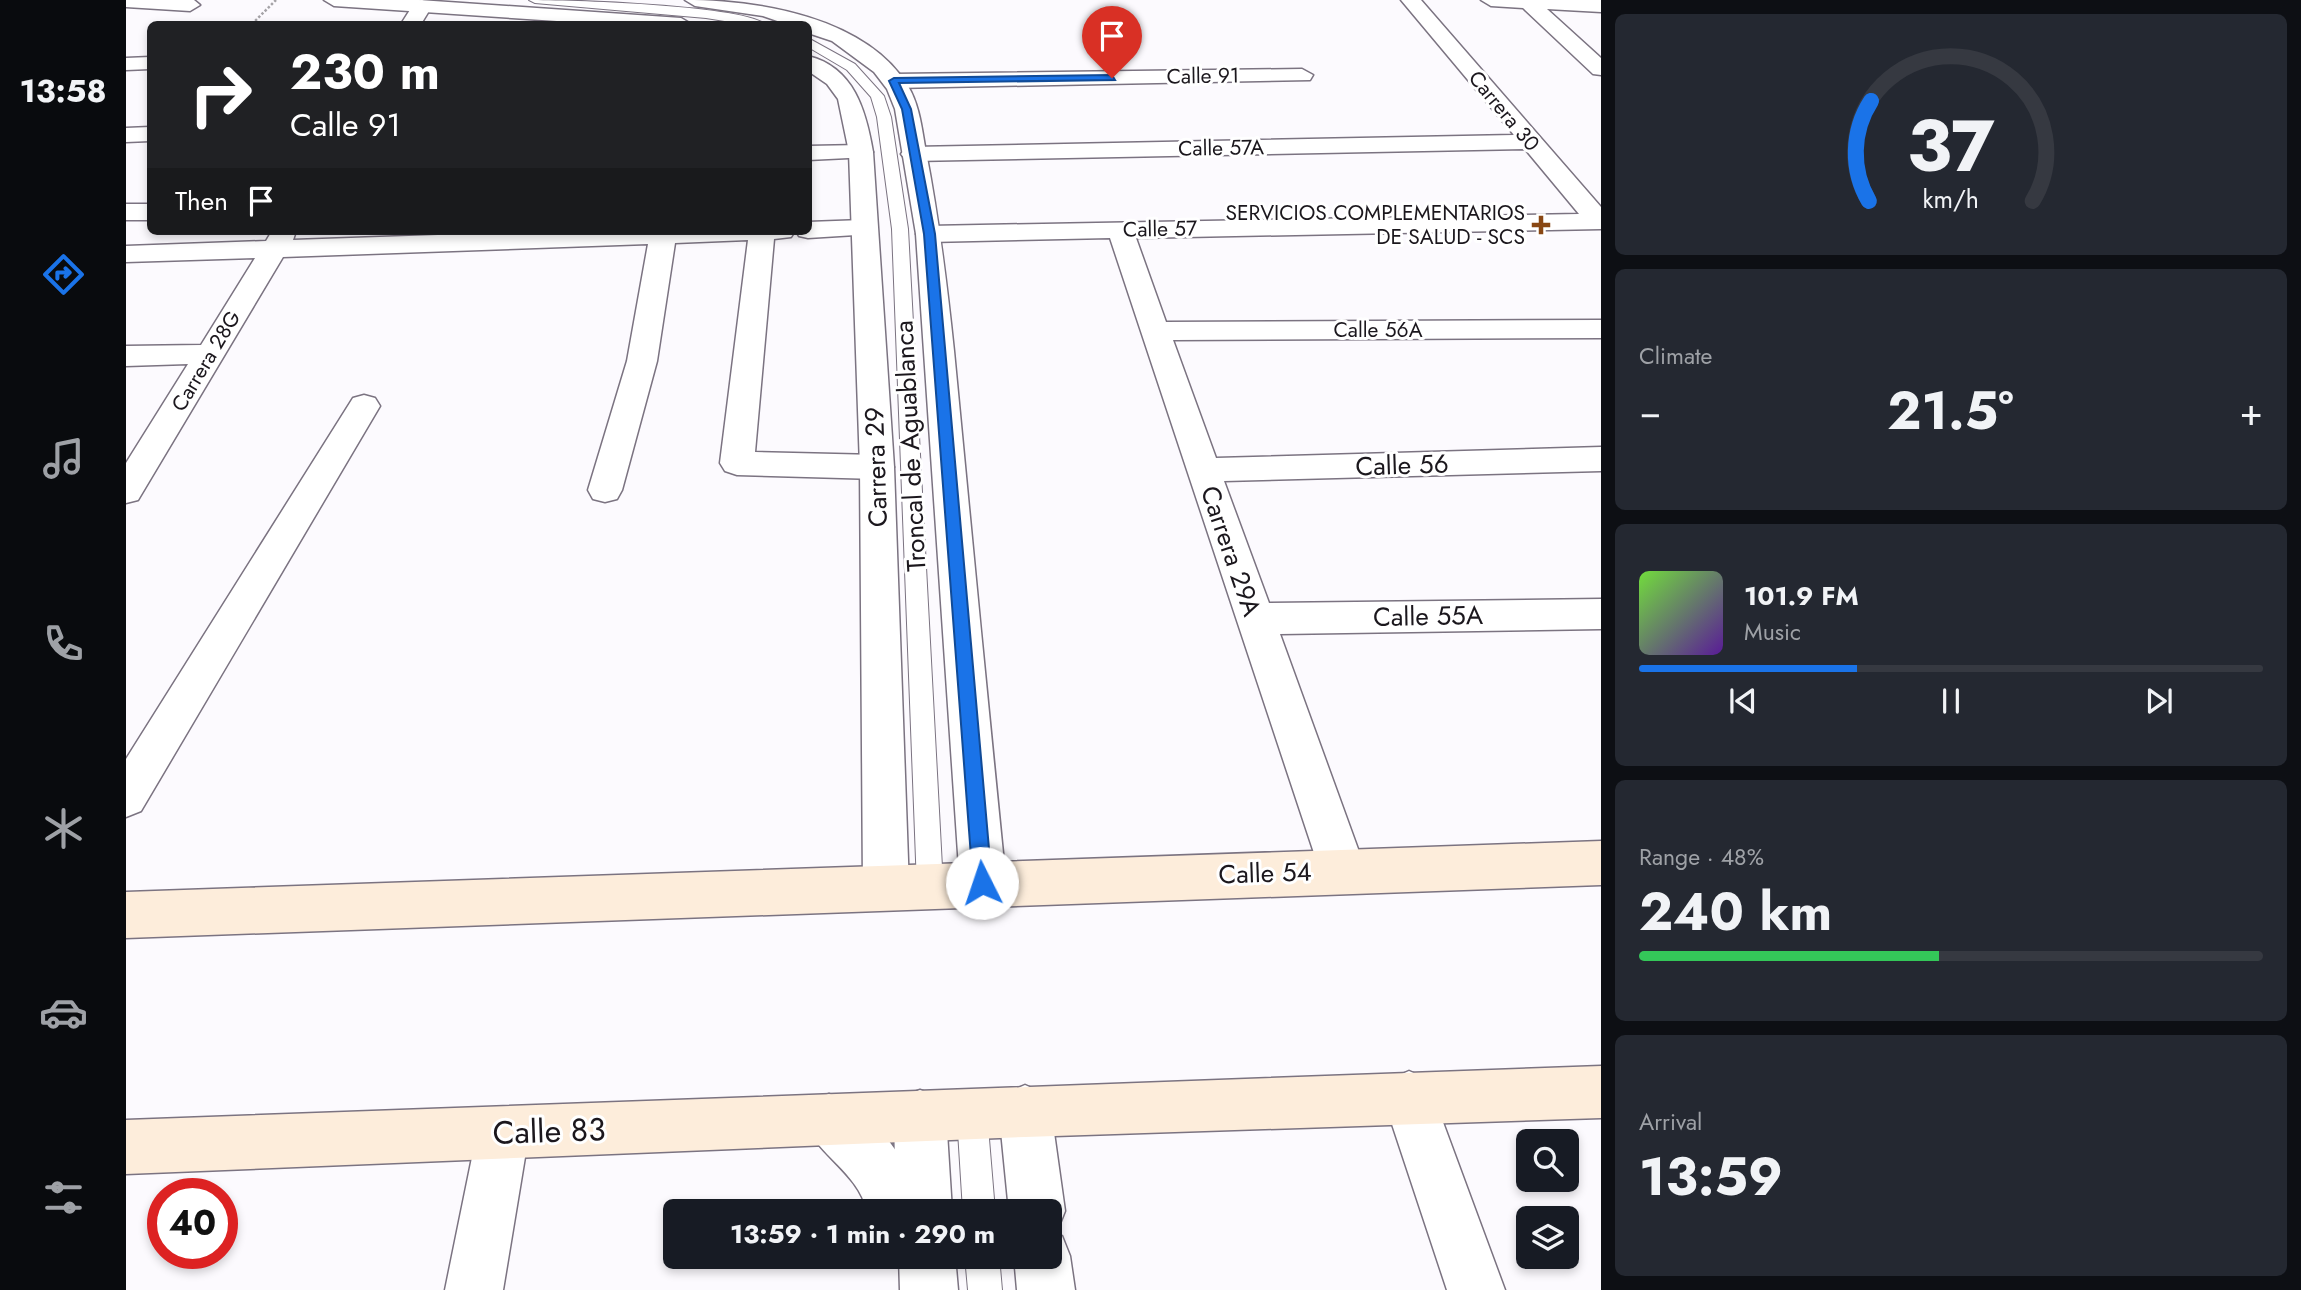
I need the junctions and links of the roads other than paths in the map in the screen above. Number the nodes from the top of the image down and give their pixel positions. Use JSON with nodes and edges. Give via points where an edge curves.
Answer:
{"nodes":[{"id":1,"x":334,"y":0,"type":"edge"},
{"id":2,"x":535,"y":0,"type":"edge"},
{"id":3,"x":695,"y":0,"type":"edge"},
{"id":4,"x":1410,"y":0,"type":"edge"},
{"id":5,"x":1490,"y":0,"type":"edge"},
{"id":6,"x":126,"y":1,"type":"edge"},
{"id":7,"x":1527,"y":1,"type":"edge"},
{"id":8,"x":190,"y":5,"type":"dead end"},
{"id":9,"x":422,"y":6,"type":"junction"},
{"id":10,"x":1601,"y":6,"type":"edge"},
{"id":11,"x":413,"y":21,"type":"edge"},
{"id":12,"x":638,"y":21,"type":"edge"},
{"id":13,"x":743,"y":21,"type":"edge"},
{"id":14,"x":799,"y":21,"type":"edge"},
{"id":15,"x":812,"y":25,"type":"edge"},
{"id":16,"x":812,"y":57,"type":"edge"},
{"id":17,"x":812,"y":58,"type":"edge"},
{"id":18,"x":147,"y":63,"type":"edge"},
{"id":19,"x":126,"y":64,"type":"edge"},
{"id":20,"x":1601,"y":69,"type":"edge"},
{"id":21,"x":1302,"y":75,"type":"dead end"},
{"id":22,"x":894,"y":81,"type":"junction"},
{"id":23,"x":147,"y":134,"type":"edge"},
{"id":24,"x":126,"y":135,"type":"edge"},
{"id":25,"x":1530,"y":142,"type":"junction"},
{"id":26,"x":861,"y":152,"type":"junction"},
{"id":27,"x":812,"y":153,"type":"edge"},
{"id":28,"x":913,"y":154,"type":"junction"},
{"id":29,"x":126,"y":212,"type":"edge"},
{"id":30,"x":147,"y":212,"type":"edge"},
{"id":31,"x":1600,"y":221,"type":"edge"},
{"id":32,"x":863,"y":228,"type":"junction"},
{"id":33,"x":812,"y":230,"type":"edge"},
{"id":34,"x":1120,"y":230,"type":"junction"},
{"id":35,"x":929,"y":234,"type":"junction"},
{"id":36,"x":688,"y":235,"type":"edge"},
{"id":37,"x":762,"y":235,"type":"edge"},
{"id":38,"x":663,"y":236,"type":"junction"},
{"id":39,"x":279,"y":241,"type":"edge"},
{"id":40,"x":126,"y":254,"type":"edge"},
{"id":41,"x":1601,"y":329,"type":"edge"},
{"id":42,"x":1154,"y":331,"type":"junction"},
{"id":43,"x":210,"y":354,"type":"junction"},
{"id":44,"x":126,"y":356,"type":"edge"},
{"id":45,"x":364,"y":406,"type":"dead end"},
{"id":46,"x":1601,"y":459,"type":"edge"},
{"id":47,"x":877,"y":467,"type":"junction"},
{"id":48,"x":1203,"y":470,"type":"junction"},
{"id":49,"x":129,"y":482,"type":"edge"},
{"id":50,"x":605,"y":490,"type":"dead end"},
{"id":51,"x":1601,"y":614,"type":"edge"},
{"id":52,"x":1254,"y":619,"type":"junction"},
{"id":53,"x":126,"y":797,"type":"edge"},
{"id":54,"x":1601,"y":863,"type":"edge"},
{"id":55,"x":1343,"y":871,"type":"junction"},
{"id":56,"x":982,"y":883,"type":"junction"},
{"id":57,"x":908,"y":887,"type":"junction"},
{"id":58,"x":126,"y":915,"type":"edge"},
{"id":59,"x":1601,"y":1092,"type":"edge"},
{"id":60,"x":1409,"y":1097,"type":"junction"},
{"id":61,"x":1025,"y":1111,"type":"junction"},
{"id":62,"x":972,"y":1115,"type":"junction"},
{"id":63,"x":920,"y":1116,"type":"junction"},
{"id":64,"x":829,"y":1120,"type":"junction"},
{"id":65,"x":503,"y":1133,"type":"junction"},
{"id":66,"x":126,"y":1147,"type":"edge"},
{"id":67,"x":892,"y":1199,"type":"edge"},
{"id":68,"x":923,"y":1199,"type":"edge"},
{"id":69,"x":978,"y":1199,"type":"edge"},
{"id":70,"x":1036,"y":1199,"type":"edge"},
{"id":71,"x":903,"y":1269,"type":"edge"},
{"id":72,"x":928,"y":1269,"type":"edge"},
{"id":73,"x":983,"y":1269,"type":"edge"},
{"id":74,"x":1044,"y":1269,"type":"edge"},
{"id":75,"x":474,"y":1290,"type":"edge"},
{"id":76,"x":904,"y":1290,"type":"edge"},
{"id":77,"x":929,"y":1290,"type":"edge"},
{"id":78,"x":985,"y":1290,"type":"edge"},
{"id":79,"x":1046,"y":1290,"type":"edge"},
{"id":80,"x":1476,"y":1290,"type":"edge"}],
"edges":[{"from":1,"to":9,"type":"street"},
{"from":2,"to":13,"type":"lane"},
{"from":3,"to":14,"type":"street"},
{"from":4,"to":25,"type":"street","name":"Carrera 30"},
{"from":5,"to":7,"type":"street"},
{"from":6,"to":8,"type":"street"},
{"from":7,"to":10,"type":"street"},
{"from":7,"to":20,"type":"street"},
{"from":9,"to":11,"type":"street"},
{"from":9,"to":12,"type":"street"},
{"from":15,"to":22,"type":"street","via":[[868,55]]},
{"from":16,"to":57,"type":"lane","name":"Troncal de Aguablanca","via":[[851,67],[877,96],[900,229]]},
{"from":17,"to":26,"type":"street","name":"Carrera 29","via":[[853,103]]},
{"from":18,"to":19,"type":"street"},
{"from":21,"to":22,"type":"street","name":"Calle 91"},
{"from":22,"to":28,"type":"street","via":[[906,109]]},
{"from":23,"to":24,"type":"street"},
{"from":25,"to":28,"type":"street","name":"Calle 57A"},
{"from":25,"to":31,"type":"street","name":"Carrera 30"},
{"from":26,"to":27,"type":"street"},
{"from":26,"to":32,"type":"street","name":"Carrera 29"},
{"from":28,"to":35,"type":"street"},
{"from":29,"to":30,"type":"street"},
{"from":31,"to":34,"type":"street","name":"Calle 57"},
{"from":32,"to":33,"type":"street"},
{"from":32,"to":47,"type":"street","name":"Carrera 29"},
{"from":34,"to":35,"type":"street","name":"Calle 57"},
{"from":34,"to":42,"type":"street","name":"Carrera 29A"},
{"from":35,"to":56,"type":"street"},
{"from":36,"to":38,"type":"street"},
{"from":37,"to":47,"type":"street","via":[[737,463]]},
{"from":38,"to":39,"type":"street"},
{"from":38,"to":50,"type":"street","via":[[642,361]]},
{"from":39,"to":40,"type":"street"},
{"from":39,"to":43,"type":"street","name":"Carrera 28G"},
{"from":41,"to":42,"type":"street","name":"Calle 56A"},
{"from":42,"to":48,"type":"street","name":"Carrera 29A"},
{"from":43,"to":44,"type":"street"},
{"from":43,"to":49,"type":"street","name":"Carrera 28G"},
{"from":45,"to":53,"type":"street"},
{"from":46,"to":48,"type":"street","name":"Calle 56"},
{"from":47,"to":57,"type":"street","name":"Carrera 29"},
{"from":48,"to":52,"type":"street","name":"Carrera 29A"},
{"from":51,"to":52,"type":"street","name":"Calle 55A"},
{"from":52,"to":55,"type":"street","name":"Carrera 29A"},
{"from":54,"to":55,"type":"main road","name":"Calle 54"},
{"from":55,"to":56,"type":"main road","name":"Calle 54"},
{"from":56,"to":57,"type":"main road","name":"Calle 54"},
{"from":57,"to":58,"type":"main road"},
{"from":59,"to":60,"type":"main road"},
{"from":60,"to":61,"type":"main road"},
{"from":60,"to":80,"type":"street"},
{"from":61,"to":62,"type":"main road"},
{"from":61,"to":70,"type":"street"},
{"from":62,"to":63,"type":"main road","name":"Calle 83"},
{"from":62,"to":69,"type":"lane"},
{"from":63,"to":64,"type":"main road","name":"Calle 83"},
{"from":63,"to":68,"type":"street"},
{"from":64,"to":65,"type":"main road","name":"Calle 83"},
{"from":64,"to":67,"type":"street","via":[[865,1151]]},
{"from":65,"to":66,"type":"main road","name":"Calle 83"},
{"from":65,"to":75,"type":"street"},
{"from":71,"to":76,"type":"street"},
{"from":72,"to":77,"type":"street"},
{"from":73,"to":78,"type":"lane"},
{"from":74,"to":79,"type":"street"}]}
